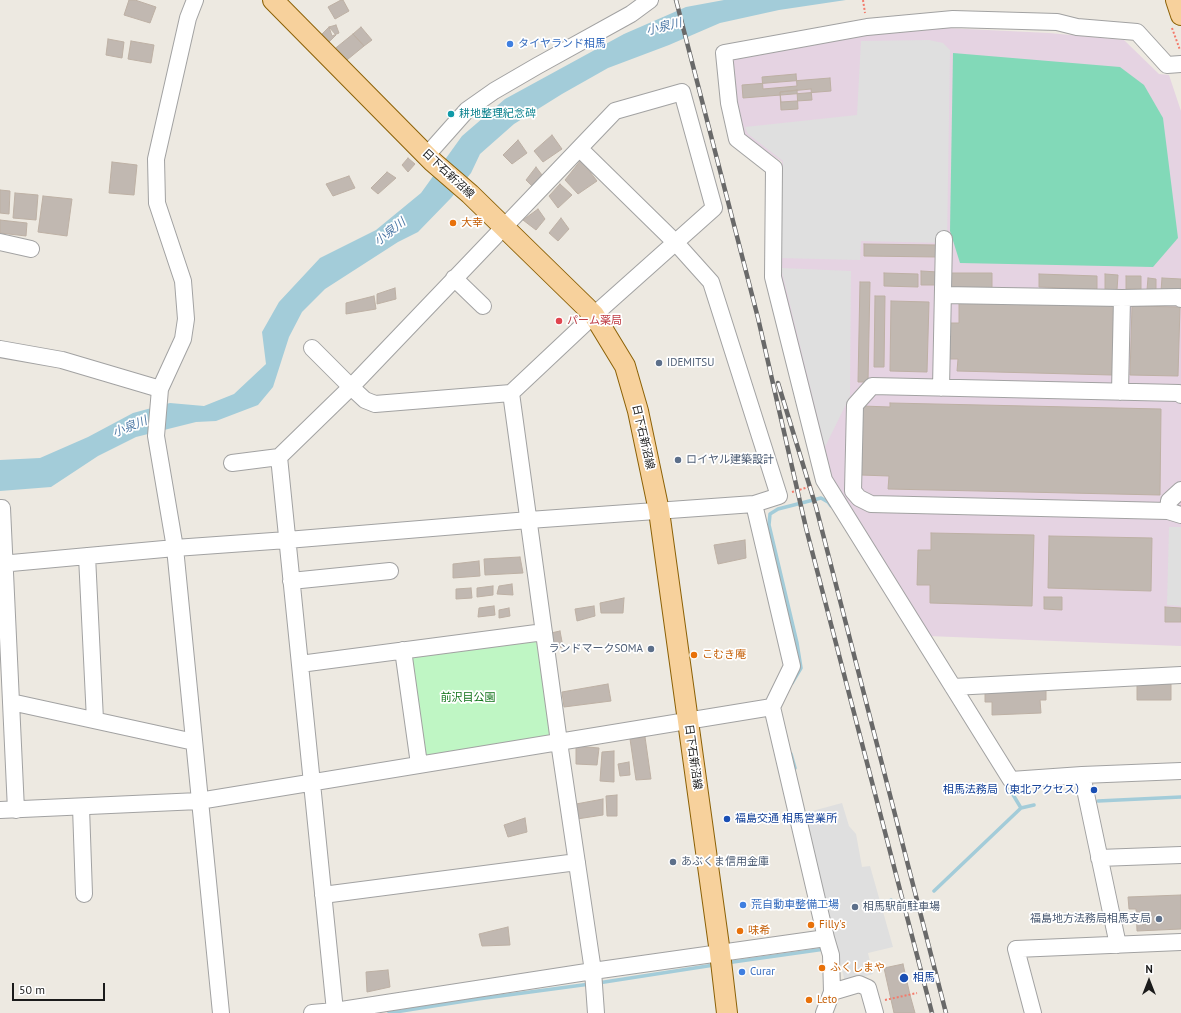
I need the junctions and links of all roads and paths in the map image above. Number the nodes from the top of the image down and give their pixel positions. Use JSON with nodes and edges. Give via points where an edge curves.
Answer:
{"nodes":[{"id":1,"x":195,"y":0,"type":"edge"},
{"id":2,"x":273,"y":0,"type":"edge"},
{"id":3,"x":650,"y":0,"type":"edge"},
{"id":4,"x":1176,"y":0,"type":"edge"},
{"id":5,"x":1176,"y":21,"type":"edge"},
{"id":6,"x":1181,"y":54,"type":"edge"},
{"id":7,"x":1181,"y":64,"type":"edge"},
{"id":8,"x":580,"y":149,"type":"junction"},
{"id":9,"x":430,"y":158,"type":"junction"},
{"id":10,"x":504,"y":226,"type":"junction"},
{"id":11,"x":944,"y":239,"type":"dead end"},
{"id":12,"x":0,"y":242,"type":"edge"},
{"id":13,"x":676,"y":243,"type":"junction"},
{"id":14,"x":31,"y":250,"type":"dead end"},
{"id":15,"x":454,"y":278,"type":"junction"},
{"id":16,"x":943,"y":295,"type":"junction"},
{"id":17,"x":1122,"y":298,"type":"junction"},
{"id":18,"x":1181,"y":299,"type":"edge"},
{"id":19,"x":483,"y":306,"type":"dead end"},
{"id":20,"x":594,"y":315,"type":"junction"},
{"id":21,"x":312,"y":348,"type":"dead end"},
{"id":22,"x":0,"y":350,"type":"edge"},
{"id":23,"x":350,"y":387,"type":"junction"},
{"id":24,"x":941,"y":388,"type":"junction"},
{"id":25,"x":159,"y":392,"type":"junction"},
{"id":26,"x":511,"y":392,"type":"junction"},
{"id":27,"x":1120,"y":392,"type":"junction"},
{"id":28,"x":1180,"y":393,"type":"edge"},
{"id":29,"x":279,"y":457,"type":"junction"},
{"id":30,"x":232,"y":464,"type":"dead end"},
{"id":31,"x":824,"y":480,"type":"junction"},
{"id":32,"x":1181,"y":490,"type":"edge"},
{"id":33,"x":779,"y":496,"type":"junction"},
{"id":34,"x":754,"y":504,"type":"junction"},
{"id":35,"x":0,"y":508,"type":"edge"},
{"id":36,"x":659,"y":511,"type":"junction"},
{"id":37,"x":1174,"y":513,"type":"edge"},
{"id":38,"x":530,"y":520,"type":"junction"},
{"id":39,"x":287,"y":540,"type":"junction"},
{"id":40,"x":175,"y":548,"type":"junction"},
{"id":41,"x":87,"y":556,"type":"junction"},
{"id":42,"x":2,"y":564,"type":"edge"},
{"id":43,"x":390,"y":571,"type":"dead end"},
{"id":44,"x":291,"y":581,"type":"junction"},
{"id":45,"x":544,"y":632,"type":"junction"},
{"id":46,"x":403,"y":650,"type":"junction"},
{"id":47,"x":300,"y":664,"type":"junction"},
{"id":48,"x":1181,"y":675,"type":"edge"},
{"id":49,"x":953,"y":687,"type":"junction"},
{"id":50,"x":11,"y":702,"type":"junction"},
{"id":51,"x":772,"y":707,"type":"junction"},
{"id":52,"x":95,"y":720,"type":"junction"},
{"id":53,"x":688,"y":722,"type":"junction"},
{"id":54,"x":194,"y":742,"type":"junction"},
{"id":55,"x":559,"y":742,"type":"junction"},
{"id":56,"x":419,"y":764,"type":"junction"},
{"id":57,"x":1181,"y":771,"type":"edge"},
{"id":58,"x":1082,"y":775,"type":"junction"},
{"id":59,"x":312,"y":782,"type":"junction"},
{"id":60,"x":199,"y":801,"type":"junction"},
{"id":61,"x":81,"y":807,"type":"junction"},
{"id":62,"x":0,"y":810,"type":"edge"},
{"id":63,"x":16,"y":810,"type":"junction"},
{"id":64,"x":1181,"y":855,"type":"edge"},
{"id":65,"x":1099,"y":858,"type":"junction"},
{"id":66,"x":577,"y":862,"type":"junction"},
{"id":67,"x":84,"y":894,"type":"dead end"},
{"id":68,"x":323,"y":895,"type":"junction"},
{"id":69,"x":826,"y":938,"type":"junction"},
{"id":70,"x":1181,"y":942,"type":"edge"},
{"id":71,"x":1118,"y":945,"type":"junction"},
{"id":72,"x":721,"y":961,"type":"junction"},
{"id":73,"x":593,"y":979,"type":"junction"},
{"id":74,"x":832,"y":992,"type":"junction"},
{"id":75,"x":917,"y":993,"type":"dead end"},
{"id":76,"x":891,"y":999,"type":"dead end"},
{"id":77,"x":335,"y":1011,"type":"junction"},
{"id":78,"x":220,"y":1013,"type":"edge"},
{"id":79,"x":312,"y":1013,"type":"edge"},
{"id":80,"x":596,"y":1013,"type":"edge"},
{"id":81,"x":727,"y":1013,"type":"edge"},
{"id":82,"x":824,"y":1013,"type":"edge"},
{"id":83,"x":875,"y":1013,"type":"edge"},
{"id":84,"x":1033,"y":1013,"type":"edge"}],
"edges":[{"from":1,"to":25,"type":"street","via":[[188,18],[156,159],[157,203],[183,281],[186,319],[183,340]]},
{"from":2,"to":9,"type":"main road","name":"日下石新沼線"},
{"from":3,"to":9,"type":"street","via":[[632,14],[537,66],[467,110]]},
{"from":4,"to":5,"type":"main road"},
{"from":5,"to":6,"type":"path"},
{"from":7,"to":31,"type":"street","via":[[1167,65],[1137,32],[1077,27],[1057,22],[953,19],[867,27],[724,53],[729,103],[737,139],[774,168],[773,277]]},
{"from":8,"to":10,"type":"street"},
{"from":8,"to":13,"type":"street"},
{"from":8,"to":13,"type":"street","via":[[615,111],[682,92],[714,208]]},
{"from":9,"to":10,"type":"main road","name":"日下石新沼線"},
{"from":10,"to":15,"type":"street"},
{"from":10,"to":20,"type":"main road","name":"日下石新沼線"},
{"from":11,"to":16,"type":"street"},
{"from":12,"to":14,"type":"street"},
{"from":13,"to":20,"type":"street"},
{"from":13,"to":33,"type":"street","via":[[711,282]]},
{"from":15,"to":19,"type":"street"},
{"from":15,"to":23,"type":"street"},
{"from":16,"to":17,"type":"street"},
{"from":16,"to":24,"type":"street"},
{"from":17,"to":18,"type":"street"},
{"from":17,"to":27,"type":"street"},
{"from":20,"to":26,"type":"street"},
{"from":20,"to":36,"type":"main road","name":"日下石新沼線","via":[[625,366],[638,411]]},
{"from":21,"to":23,"type":"street"},
{"from":22,"to":25,"type":"street","via":[[62,360]]},
{"from":23,"to":26,"type":"street","via":[[375,404]]},
{"from":23,"to":29,"type":"street"},
{"from":24,"to":27,"type":"street"},
{"from":24,"to":37,"type":"street","via":[[872,386],[855,405],[852,491],[859,498],[871,504]]},
{"from":25,"to":40,"type":"street","via":[[156,436]]},
{"from":26,"to":38,"type":"street"},
{"from":27,"to":28,"type":"street"},
{"from":29,"to":30,"type":"street"},
{"from":29,"to":39,"type":"street"},
{"from":31,"to":33,"type":"path"},
{"from":31,"to":49,"type":"street"},
{"from":32,"to":37,"type":"street","via":[[1169,501]]},
{"from":33,"to":34,"type":"street"},
{"from":34,"to":36,"type":"street"},
{"from":34,"to":51,"type":"street","via":[[792,666]]},
{"from":35,"to":42,"type":"street"},
{"from":36,"to":38,"type":"street"},
{"from":36,"to":53,"type":"main road","name":"日下石新沼線"},
{"from":38,"to":39,"type":"street"},
{"from":38,"to":45,"type":"street"},
{"from":39,"to":40,"type":"street"},
{"from":39,"to":44,"type":"street"},
{"from":40,"to":41,"type":"street"},
{"from":40,"to":54,"type":"street"},
{"from":41,"to":42,"type":"street"},
{"from":41,"to":52,"type":"street"},
{"from":42,"to":50,"type":"street"},
{"from":43,"to":44,"type":"street"},
{"from":44,"to":47,"type":"street"},
{"from":45,"to":46,"type":"street"},
{"from":45,"to":55,"type":"street"},
{"from":46,"to":47,"type":"street"},
{"from":46,"to":56,"type":"street"},
{"from":47,"to":59,"type":"street"},
{"from":48,"to":49,"type":"street"},
{"from":49,"to":58,"type":"street","via":[[1011,780]]},
{"from":50,"to":52,"type":"street"},
{"from":50,"to":63,"type":"street"},
{"from":51,"to":53,"type":"street"},
{"from":51,"to":69,"type":"street"},
{"from":52,"to":54,"type":"street"},
{"from":53,"to":55,"type":"street"},
{"from":53,"to":72,"type":"main road","name":"日下石新沼線"},
{"from":54,"to":60,"type":"street"},
{"from":55,"to":56,"type":"street"},
{"from":55,"to":66,"type":"street"},
{"from":56,"to":59,"type":"street"},
{"from":57,"to":58,"type":"street"},
{"from":58,"to":65,"type":"street"},
{"from":59,"to":60,"type":"street"},
{"from":59,"to":68,"type":"street"},
{"from":60,"to":61,"type":"street"},
{"from":60,"to":78,"type":"street"},
{"from":61,"to":63,"type":"street"},
{"from":61,"to":67,"type":"street"},
{"from":62,"to":63,"type":"street"},
{"from":64,"to":65,"type":"street"},
{"from":65,"to":71,"type":"street"},
{"from":66,"to":68,"type":"street"},
{"from":66,"to":73,"type":"street"},
{"from":68,"to":77,"type":"street"},
{"from":69,"to":72,"type":"street"},
{"from":69,"to":74,"type":"street","via":[[831,955]]},
{"from":70,"to":71,"type":"street"},
{"from":71,"to":84,"type":"street","via":[[1016,949]]},
{"from":72,"to":73,"type":"street"},
{"from":72,"to":81,"type":"main road","name":"日下石新沼線"},
{"from":73,"to":77,"type":"street"},
{"from":73,"to":80,"type":"street"},
{"from":74,"to":82,"type":"street"},
{"from":74,"to":83,"type":"street","via":[[859,984],[868,988]]},
{"from":75,"to":76,"type":"path"},
{"from":77,"to":79,"type":"street"}]}
